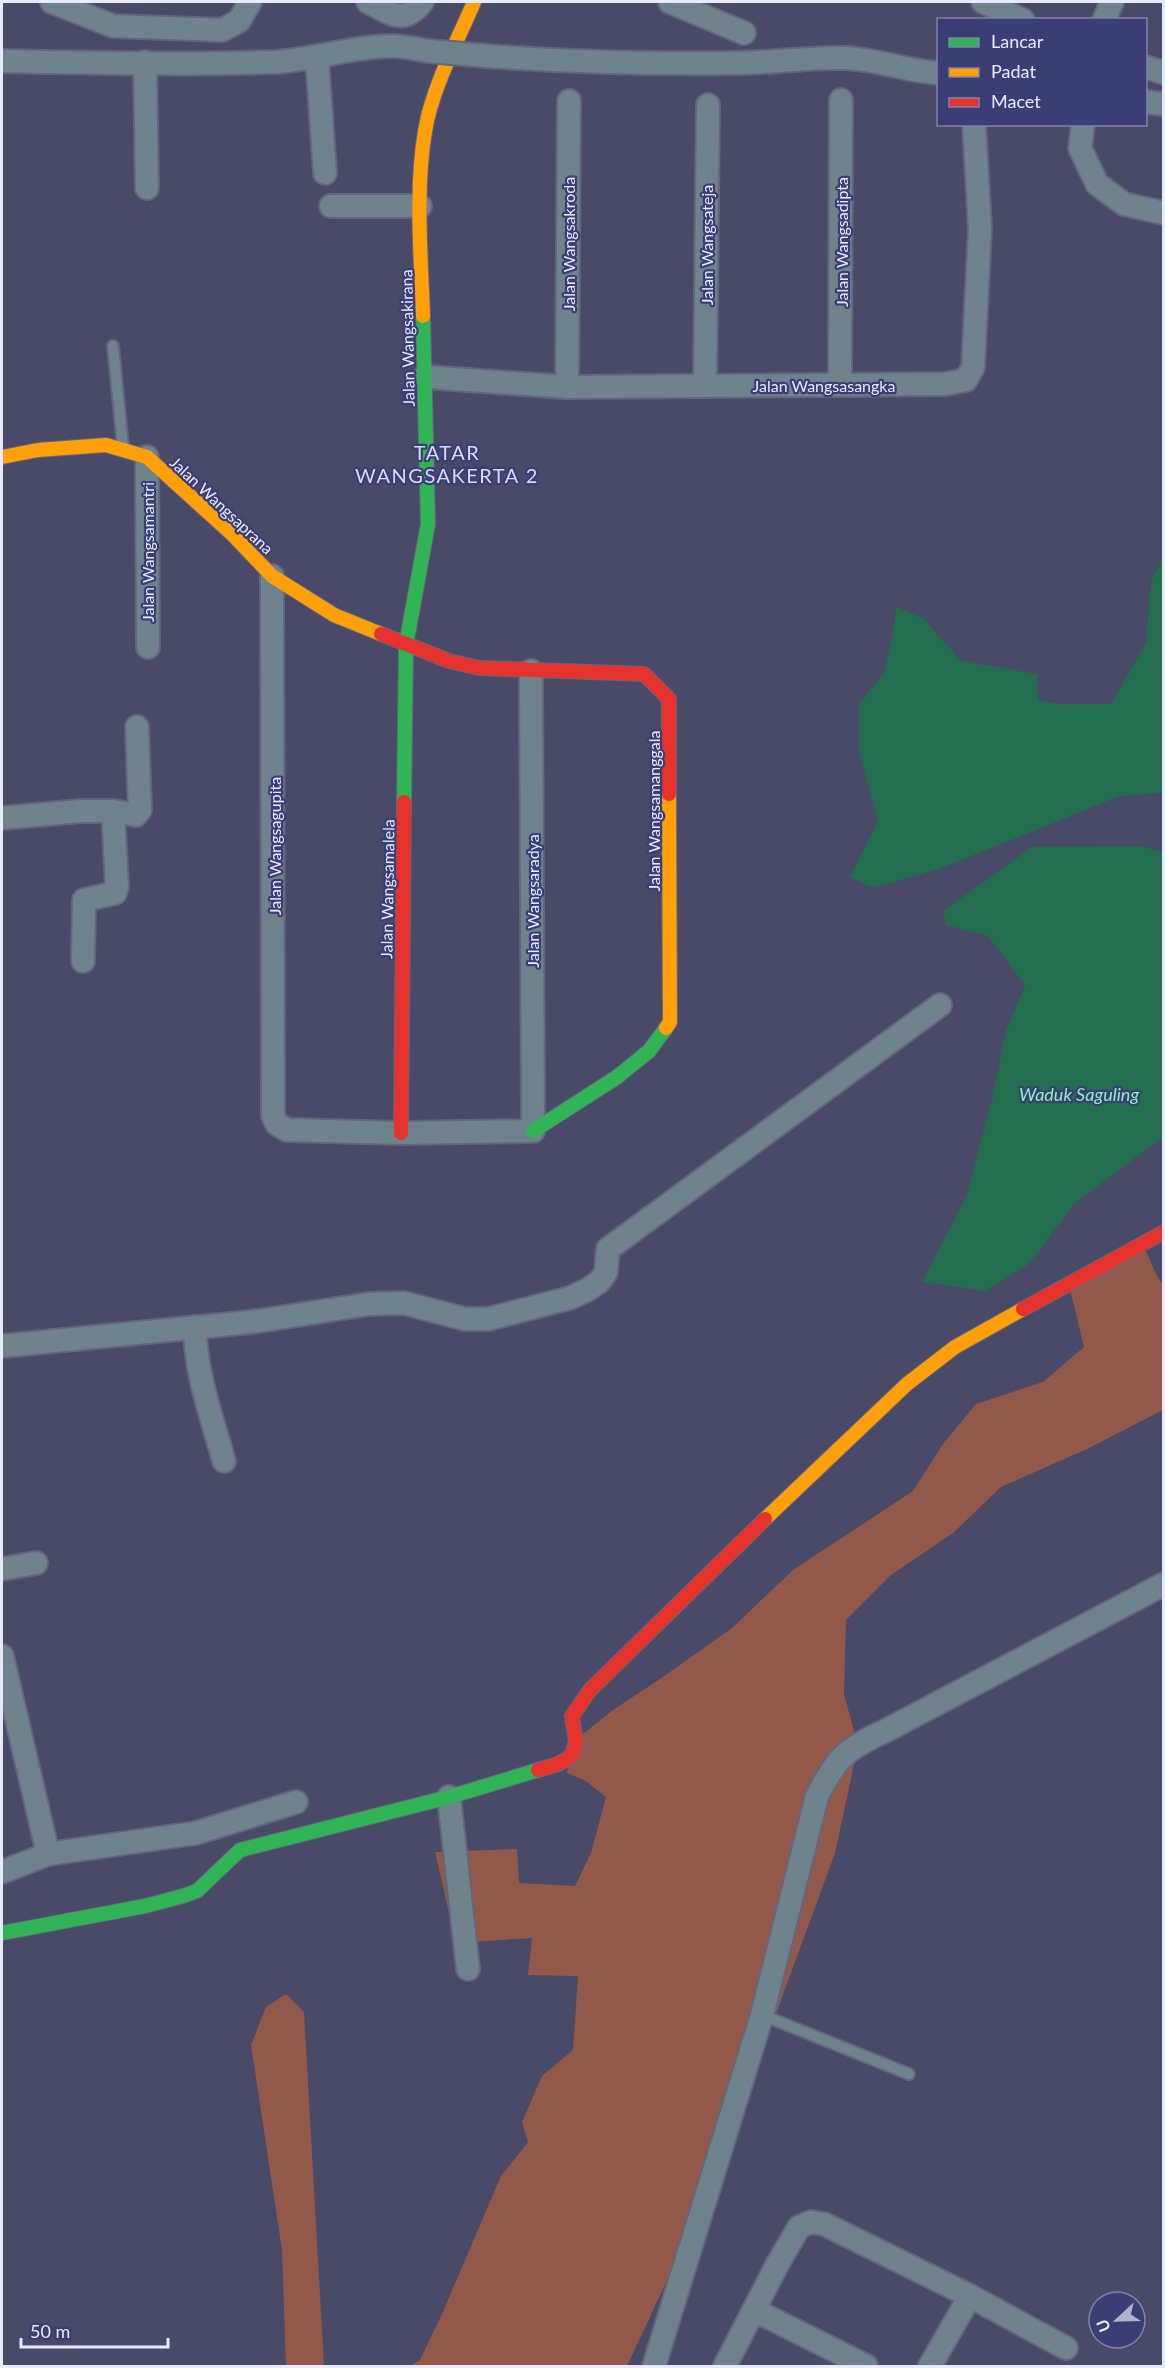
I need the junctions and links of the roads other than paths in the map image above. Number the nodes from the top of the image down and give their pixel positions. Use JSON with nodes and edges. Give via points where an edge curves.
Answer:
{"nodes":[{"id":1,"x":52,"y":2,"type":"edge"},
{"id":2,"x":250,"y":2,"type":"edge"},
{"id":3,"x":368,"y":2,"type":"edge"},
{"id":4,"x":422,"y":2,"type":"edge"},
{"id":5,"x":474,"y":2,"type":"edge"},
{"id":6,"x":670,"y":2,"type":"edge"},
{"id":7,"x":983,"y":2,"type":"edge"},
{"id":8,"x":1112,"y":2,"type":"edge"},
{"id":9,"x":1019,"y":18,"type":"edge"},
{"id":10,"x":1105,"y":18,"type":"edge"},
{"id":11,"x":744,"y":33,"type":"dead end"},
{"id":12,"x":317,"y":58,"type":"junction"},
{"id":13,"x":2,"y":61,"type":"edge"},
{"id":14,"x":145,"y":63,"type":"junction"},
{"id":15,"x":1147,"y":67,"type":"edge"},
{"id":16,"x":937,"y":72,"type":"edge"},
{"id":17,"x":1164,"y":73,"type":"edge"},
{"id":18,"x":569,"y":100,"type":"dead end"},
{"id":19,"x":841,"y":100,"type":"dead end"},
{"id":20,"x":1147,"y":102,"type":"edge"},
{"id":21,"x":1164,"y":104,"type":"edge"},
{"id":22,"x":708,"y":105,"type":"dead end"},
{"id":23,"x":974,"y":126,"type":"edge"},
{"id":24,"x":1083,"y":126,"type":"edge"},
{"id":25,"x":325,"y":173,"type":"dead end"},
{"id":26,"x":147,"y":188,"type":"dead end"},
{"id":27,"x":420,"y":206,"type":"junction"},
{"id":28,"x":331,"y":207,"type":"dead end"},
{"id":29,"x":1164,"y":213,"type":"edge"},
{"id":30,"x":113,"y":346,"type":"dead end"},
{"id":31,"x":425,"y":377,"type":"junction"},
{"id":32,"x":840,"y":385,"type":"junction"},
{"id":33,"x":705,"y":386,"type":"junction"},
{"id":34,"x":567,"y":387,"type":"junction"},
{"id":35,"x":124,"y":450,"type":"junction"},
{"id":36,"x":2,"y":457,"type":"edge"},
{"id":37,"x":147,"y":457,"type":"junction"},
{"id":38,"x":272,"y":576,"type":"junction"},
{"id":39,"x":406,"y":645,"type":"junction"},
{"id":40,"x":147,"y":647,"type":"dead end"},
{"id":41,"x":531,"y":671,"type":"junction"},
{"id":42,"x":137,"y":727,"type":"dead end"},
{"id":43,"x":113,"y":811,"type":"junction"},
{"id":44,"x":2,"y":818,"type":"edge"},
{"id":45,"x":83,"y":961,"type":"dead end"},
{"id":46,"x":940,"y":1005,"type":"dead end"},
{"id":47,"x":532,"y":1131,"type":"junction"},
{"id":48,"x":401,"y":1133,"type":"junction"},
{"id":49,"x":1164,"y":1232,"type":"edge"},
{"id":50,"x":195,"y":1327,"type":"junction"},
{"id":51,"x":2,"y":1346,"type":"edge"},
{"id":52,"x":224,"y":1461,"type":"dead end"},
{"id":53,"x":36,"y":1563,"type":"dead end"},
{"id":54,"x":2,"y":1569,"type":"edge"},
{"id":55,"x":1164,"y":1584,"type":"edge"},
{"id":56,"x":2,"y":1656,"type":"edge"},
{"id":57,"x":449,"y":1797,"type":"junction"},
{"id":58,"x":296,"y":1802,"type":"dead end"},
{"id":59,"x":48,"y":1854,"type":"junction"},
{"id":60,"x":2,"y":1872,"type":"edge"},
{"id":61,"x":2,"y":1933,"type":"edge"},
{"id":62,"x":468,"y":1969,"type":"dead end"},
{"id":63,"x":762,"y":2015,"type":"junction"},
{"id":64,"x":909,"y":2074,"type":"dead end"},
{"id":65,"x":970,"y":2296,"type":"junction"},
{"id":66,"x":754,"y":2310,"type":"junction"},
{"id":67,"x":1066,"y":2348,"type":"dead end"},
{"id":68,"x":654,"y":2367,"type":"edge"},
{"id":69,"x":725,"y":2367,"type":"edge"},
{"id":70,"x":866,"y":2367,"type":"edge"},
{"id":71,"x":930,"y":2367,"type":"edge"}],
"edges":[{"from":1,"to":2,"type":"street","via":[[113,26],[222,30],[239,21]]},
{"from":3,"to":4,"type":"street","via":[[395,16],[406,16]]},
{"from":5,"to":27,"type":"street","name":"Jalan Wangsakirana","via":[[425,132]]},
{"from":6,"to":11,"type":"street"},
{"from":7,"to":9,"type":"street"},
{"from":8,"to":10,"type":"street"},
{"from":12,"to":14,"type":"street"},
{"from":12,"to":16,"type":"street","bridge":true,"via":[[394,46],[571,62],[733,63],[843,58]]},
{"from":12,"to":25,"type":"street"},
{"from":13,"to":14,"type":"street"},
{"from":14,"to":26,"type":"street"},
{"from":15,"to":17,"type":"street"},
{"from":18,"to":34,"type":"street","name":"Jalan Wangsakroda"},
{"from":19,"to":32,"type":"street","name":"Jalan Wangsadipta"},
{"from":20,"to":21,"type":"street"},
{"from":22,"to":33,"type":"street","name":"Jalan Wangsateja"},
{"from":23,"to":32,"type":"street","name":"Jalan Wangsasangka","via":[[980,229],[973,367],[966,380],[945,384]]},
{"from":24,"to":29,"type":"street","via":[[1080,148],[1097,184],[1124,204]]},
{"from":27,"to":28,"type":"street"},
{"from":27,"to":31,"type":"street","name":"Jalan Wangsakirana"},
{"from":30,"to":35,"type":"lane"},
{"from":31,"to":34,"type":"street","name":"Jalan Wangsasangka"},
{"from":31,"to":39,"type":"street","name":"Jalan Wangsakirana","via":[[428,524]]},
{"from":32,"to":33,"type":"street","name":"Jalan Wangsasangka"},
{"from":33,"to":34,"type":"street","name":"Jalan Wangsasangka"},
{"from":35,"to":36,"type":"street","name":"Jalan Wangsaprana","via":[[106,446],[38,450]]},
{"from":35,"to":37,"type":"street","name":"Jalan Wangsaprana"},
{"from":37,"to":38,"type":"street","name":"Jalan Wangsaprana"},
{"from":37,"to":40,"type":"street","name":"Jalan Wangsamantri"},
{"from":38,"to":39,"type":"street","name":"Jalan Wangsaprana","via":[[334,615]]},
{"from":38,"to":48,"type":"street","name":"Jalan Wangsagupita","via":[[273,1116],[287,1130]]},
{"from":39,"to":41,"type":"street","name":"Jalan Wangsamanggala","via":[[449,662]]},
{"from":39,"to":48,"type":"street","name":"Jalan Wangsamalela"},
{"from":41,"to":47,"type":"street","name":"Jalan Wangsaradya"},
{"from":41,"to":47,"type":"street","name":"Jalan Wangsamanggala","via":[[644,674],[669,699],[670,1010],[670,1022],[650,1051],[618,1077]]},
{"from":42,"to":43,"type":"street","via":[[140,810],[136,814]]},
{"from":43,"to":44,"type":"street"},
{"from":43,"to":45,"type":"street","via":[[117,887],[115,893],[84,900]]},
{"from":46,"to":50,"type":"street","via":[[608,1249],[606,1272],[599,1282],[570,1298],[488,1319],[465,1319],[404,1303]]},
{"from":47,"to":48,"type":"street"},
{"from":49,"to":57,"type":"street","via":[[955,1347],[907,1384],[590,1690],[572,1716],[576,1743],[572,1756],[558,1764]]},
{"from":50,"to":51,"type":"street"},
{"from":50,"to":52,"type":"street","via":[[205,1390]]},
{"from":53,"to":54,"type":"street"},
{"from":55,"to":63,"type":"street","via":[[854,1745],[832,1768],[818,1796]]},
{"from":56,"to":59,"type":"street"},
{"from":57,"to":61,"type":"street","via":[[240,1850],[197,1891],[183,1896]]},
{"from":57,"to":62,"type":"street"},
{"from":58,"to":59,"type":"street","via":[[196,1833]]},
{"from":59,"to":60,"type":"street"},
{"from":63,"to":64,"type":"lane"},
{"from":63,"to":68,"type":"street"},
{"from":65,"to":66,"type":"street","via":[[824,2224],[811,2222],[799,2227]]},
{"from":65,"to":67,"type":"street"},
{"from":65,"to":71,"type":"street"},
{"from":66,"to":69,"type":"street"},
{"from":66,"to":70,"type":"street"}]}
